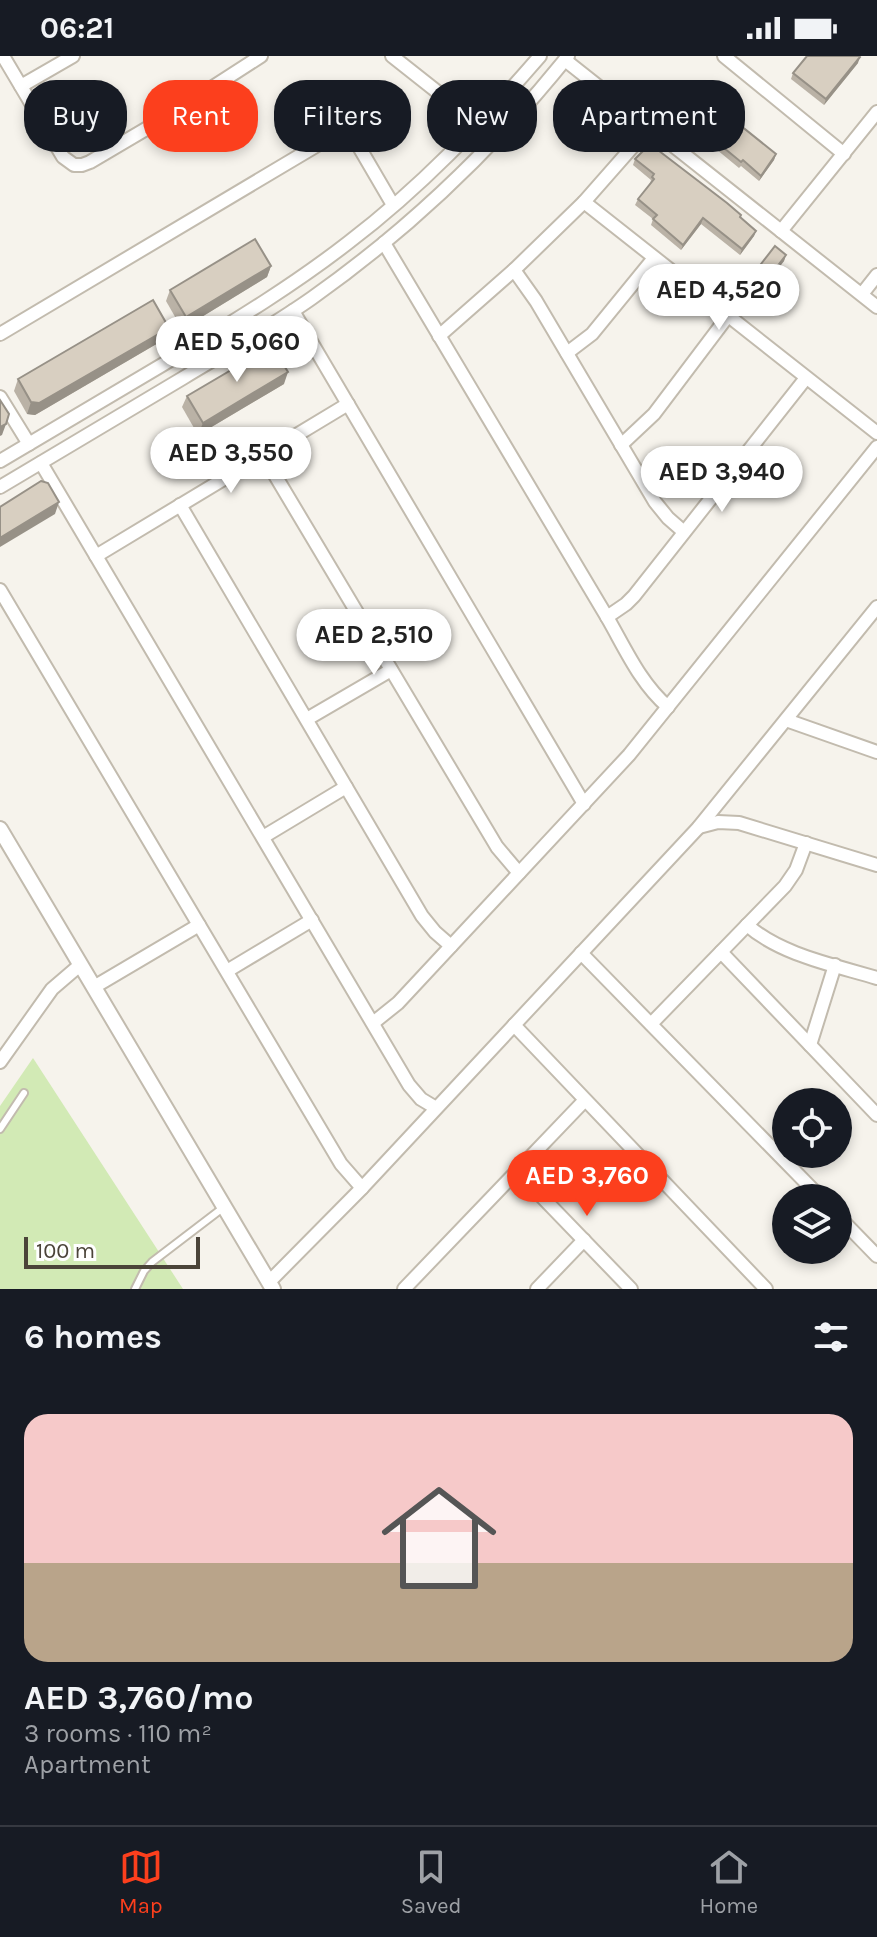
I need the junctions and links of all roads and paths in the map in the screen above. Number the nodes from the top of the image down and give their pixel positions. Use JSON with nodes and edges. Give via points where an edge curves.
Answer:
{"nodes":[{"id":1,"x":3,"y":56,"type":"edge"},
{"id":2,"x":73,"y":56,"type":"edge"},
{"id":3,"x":261,"y":56,"type":"edge"},
{"id":4,"x":540,"y":56,"type":"edge"},
{"id":5,"x":724,"y":56,"type":"edge"},
{"id":6,"x":395,"y":57,"type":"edge"},
{"id":7,"x":567,"y":58,"type":"edge"},
{"id":8,"x":518,"y":80,"type":"edge"},
{"id":9,"x":593,"y":80,"type":"edge"},
{"id":10,"x":427,"y":83,"type":"edge"},
{"id":11,"x":21,"y":86,"type":"junction"},
{"id":12,"x":877,"y":112,"type":"edge"},
{"id":13,"x":451,"y":152,"type":"edge"},
{"id":14,"x":628,"y":152,"type":"edge"},
{"id":15,"x":681,"y":152,"type":"edge"},
{"id":16,"x":844,"y":154,"type":"junction"},
{"id":17,"x":438,"y":165,"type":"junction"},
{"id":18,"x":452,"y":182,"type":"junction"},
{"id":19,"x":584,"y":202,"type":"junction"},
{"id":20,"x":393,"y":205,"type":"junction"},
{"id":21,"x":781,"y":231,"type":"junction"},
{"id":22,"x":384,"y":243,"type":"junction"},
{"id":23,"x":654,"y":258,"type":"junction"},
{"id":24,"x":514,"y":270,"type":"junction"},
{"id":25,"x":877,"y":275,"type":"edge"},
{"id":26,"x":862,"y":294,"type":"junction"},
{"id":27,"x":877,"y":307,"type":"edge"},
{"id":28,"x":293,"y":311,"type":"junction"},
{"id":29,"x":728,"y":316,"type":"junction"},
{"id":30,"x":0,"y":334,"type":"edge"},
{"id":31,"x":439,"y":336,"type":"junction"},
{"id":32,"x":567,"y":353,"type":"junction"},
{"id":33,"x":806,"y":378,"type":"junction"},
{"id":34,"x":0,"y":397,"type":"edge"},
{"id":35,"x":348,"y":404,"type":"junction"},
{"id":36,"x":877,"y":433,"type":"edge"},
{"id":37,"x":29,"y":444,"type":"junction"},
{"id":38,"x":621,"y":445,"type":"junction"},
{"id":39,"x":877,"y":447,"type":"edge"},
{"id":40,"x":263,"y":455,"type":"junction"},
{"id":41,"x":0,"y":461,"type":"edge"},
{"id":42,"x":41,"y":463,"type":"junction"},
{"id":43,"x":0,"y":487,"type":"edge"},
{"id":44,"x":180,"y":505,"type":"junction"},
{"id":45,"x":684,"y":532,"type":"junction"},
{"id":46,"x":96,"y":556,"type":"junction"},
{"id":47,"x":0,"y":590,"type":"edge"},
{"id":48,"x":877,"y":607,"type":"edge"},
{"id":49,"x":607,"y":617,"type":"junction"},
{"id":50,"x":391,"y":670,"type":"junction"},
{"id":51,"x":668,"y":707,"type":"junction"},
{"id":52,"x":307,"y":719,"type":"junction"},
{"id":53,"x":786,"y":720,"type":"junction"},
{"id":54,"x":877,"y":752,"type":"edge"},
{"id":55,"x":346,"y":787,"type":"junction"},
{"id":56,"x":584,"y":804,"type":"junction"},
{"id":57,"x":698,"y":828,"type":"junction"},
{"id":58,"x":0,"y":829,"type":"edge"},
{"id":59,"x":263,"y":837,"type":"junction"},
{"id":60,"x":806,"y":843,"type":"junction"},
{"id":61,"x":877,"y":865,"type":"edge"},
{"id":62,"x":519,"y":873,"type":"junction"},
{"id":63,"x":312,"y":920,"type":"junction"},
{"id":64,"x":199,"y":925,"type":"junction"},
{"id":65,"x":747,"y":925,"type":"junction"},
{"id":66,"x":451,"y":946,"type":"junction"},
{"id":67,"x":721,"y":952,"type":"junction"},
{"id":68,"x":581,"y":953,"type":"junction"},
{"id":69,"x":80,"y":965,"type":"junction"},
{"id":70,"x":835,"y":965,"type":"junction"},
{"id":71,"x":227,"y":971,"type":"junction"},
{"id":72,"x":877,"y":978,"type":"edge"},
{"id":73,"x":94,"y":987,"type":"junction"},
{"id":74,"x":373,"y":1023,"type":"junction"},
{"id":75,"x":651,"y":1024,"type":"junction"},
{"id":76,"x":514,"y":1025,"type":"junction"},
{"id":77,"x":810,"y":1045,"type":"junction"},
{"id":78,"x":0,"y":1062,"type":"edge"},
{"id":79,"x":24,"y":1093,"type":"dead end"},
{"id":80,"x":585,"y":1100,"type":"junction"},
{"id":81,"x":436,"y":1108,"type":"junction"},
{"id":82,"x":877,"y":1115,"type":"edge"},
{"id":83,"x":0,"y":1129,"type":"edge"},
{"id":84,"x":517,"y":1171,"type":"junction"},
{"id":85,"x":807,"y":1184,"type":"edge"},
{"id":86,"x":362,"y":1188,"type":"junction"},
{"id":87,"x":224,"y":1207,"type":"junction"},
{"id":88,"x":852,"y":1230,"type":"edge"},
{"id":89,"x":584,"y":1240,"type":"junction"},
{"id":90,"x":877,"y":1256,"type":"edge"},
{"id":91,"x":271,"y":1285,"type":"edge"},
{"id":92,"x":407,"y":1288,"type":"edge"},
{"id":93,"x":135,"y":1289,"type":"edge"},
{"id":94,"x":537,"y":1289,"type":"edge"},
{"id":95,"x":631,"y":1289,"type":"edge"},
{"id":96,"x":766,"y":1289,"type":"edge"}],
"edges":[{"from":1,"to":11,"type":"street"},
{"from":2,"to":11,"type":"street"},
{"from":3,"to":11,"type":"street","via":[[82,165],[63,157]]},
{"from":4,"to":8,"type":"street"},
{"from":5,"to":16,"type":"street"},
{"from":6,"to":10,"type":"street"},
{"from":7,"to":9,"type":"street"},
{"from":7,"to":18,"type":"street"},
{"from":12,"to":16,"type":"street"},
{"from":13,"to":17,"type":"street"},
{"from":14,"to":19,"type":"street"},
{"from":15,"to":21,"type":"street"},
{"from":16,"to":21,"type":"street"},
{"from":17,"to":18,"type":"street"},
{"from":17,"to":20,"type":"street"},
{"from":18,"to":22,"type":"street"},
{"from":19,"to":23,"type":"street"},
{"from":19,"to":24,"type":"street"},
{"from":20,"to":30,"type":"street","via":[[355,140],[336,134]]},
{"from":20,"to":37,"type":"street","via":[[259,306]]},
{"from":21,"to":26,"type":"street"},
{"from":22,"to":28,"type":"street"},
{"from":22,"to":31,"type":"street"},
{"from":23,"to":29,"type":"street"},
{"from":23,"to":32,"type":"street","via":[[592,334]]},
{"from":24,"to":31,"type":"street"},
{"from":24,"to":32,"type":"street"},
{"from":25,"to":26,"type":"street"},
{"from":26,"to":27,"type":"street"},
{"from":28,"to":35,"type":"street"},
{"from":28,"to":42,"type":"street"},
{"from":29,"to":33,"type":"street"},
{"from":29,"to":38,"type":"street","via":[[654,414]]},
{"from":31,"to":49,"type":"street"},
{"from":32,"to":38,"type":"street"},
{"from":33,"to":36,"type":"street"},
{"from":33,"to":45,"type":"street"},
{"from":34,"to":37,"type":"street"},
{"from":35,"to":40,"type":"street"},
{"from":35,"to":56,"type":"street"},
{"from":37,"to":41,"type":"street"},
{"from":38,"to":45,"type":"street","via":[[661,510]]},
{"from":39,"to":51,"type":"street"},
{"from":40,"to":44,"type":"street"},
{"from":40,"to":50,"type":"street"},
{"from":42,"to":43,"type":"street"},
{"from":42,"to":46,"type":"street"},
{"from":44,"to":46,"type":"street"},
{"from":44,"to":52,"type":"street"},
{"from":45,"to":49,"type":"street","via":[[634,596]]},
{"from":46,"to":59,"type":"street"},
{"from":47,"to":64,"type":"street"},
{"from":48,"to":53,"type":"street"},
{"from":49,"to":51,"type":"street","via":[[647,685]]},
{"from":50,"to":52,"type":"street"},
{"from":50,"to":62,"type":"street","via":[[497,847]]},
{"from":51,"to":56,"type":"street"},
{"from":52,"to":55,"type":"street"},
{"from":53,"to":54,"type":"street"},
{"from":53,"to":57,"type":"street"},
{"from":55,"to":59,"type":"street"},
{"from":55,"to":66,"type":"street","via":[[422,916]]},
{"from":56,"to":62,"type":"street"},
{"from":57,"to":60,"type":"street","via":[[739,823]]},
{"from":57,"to":68,"type":"street"},
{"from":58,"to":69,"type":"street"},
{"from":59,"to":63,"type":"street"},
{"from":60,"to":61,"type":"street"},
{"from":60,"to":65,"type":"street","via":[[791,878]]},
{"from":62,"to":66,"type":"street"},
{"from":63,"to":71,"type":"street"},
{"from":63,"to":74,"type":"street"},
{"from":64,"to":71,"type":"street"},
{"from":64,"to":73,"type":"street"},
{"from":65,"to":67,"type":"street"},
{"from":65,"to":70,"type":"street","via":[[777,946]]},
{"from":66,"to":74,"type":"street"},
{"from":67,"to":75,"type":"street"},
{"from":67,"to":77,"type":"street"},
{"from":68,"to":75,"type":"street"},
{"from":68,"to":76,"type":"street"},
{"from":69,"to":73,"type":"street"},
{"from":69,"to":78,"type":"street","via":[[52,989]]},
{"from":70,"to":72,"type":"street"},
{"from":70,"to":77,"type":"street"},
{"from":71,"to":86,"type":"street","via":[[341,1164]]},
{"from":73,"to":87,"type":"street"},
{"from":74,"to":81,"type":"street","via":[[414,1092]]},
{"from":75,"to":85,"type":"street"},
{"from":76,"to":80,"type":"street"},
{"from":76,"to":81,"type":"street"},
{"from":77,"to":82,"type":"street"},
{"from":79,"to":83,"type":"lane"},
{"from":80,"to":84,"type":"street"},
{"from":80,"to":96,"type":"street"},
{"from":81,"to":86,"type":"street"},
{"from":84,"to":89,"type":"street"},
{"from":84,"to":92,"type":"street"},
{"from":86,"to":91,"type":"street"},
{"from":87,"to":91,"type":"street"},
{"from":87,"to":93,"type":"lane","via":[[152,1262]]},
{"from":88,"to":90,"type":"street"},
{"from":89,"to":94,"type":"street"},
{"from":89,"to":95,"type":"street"}]}
